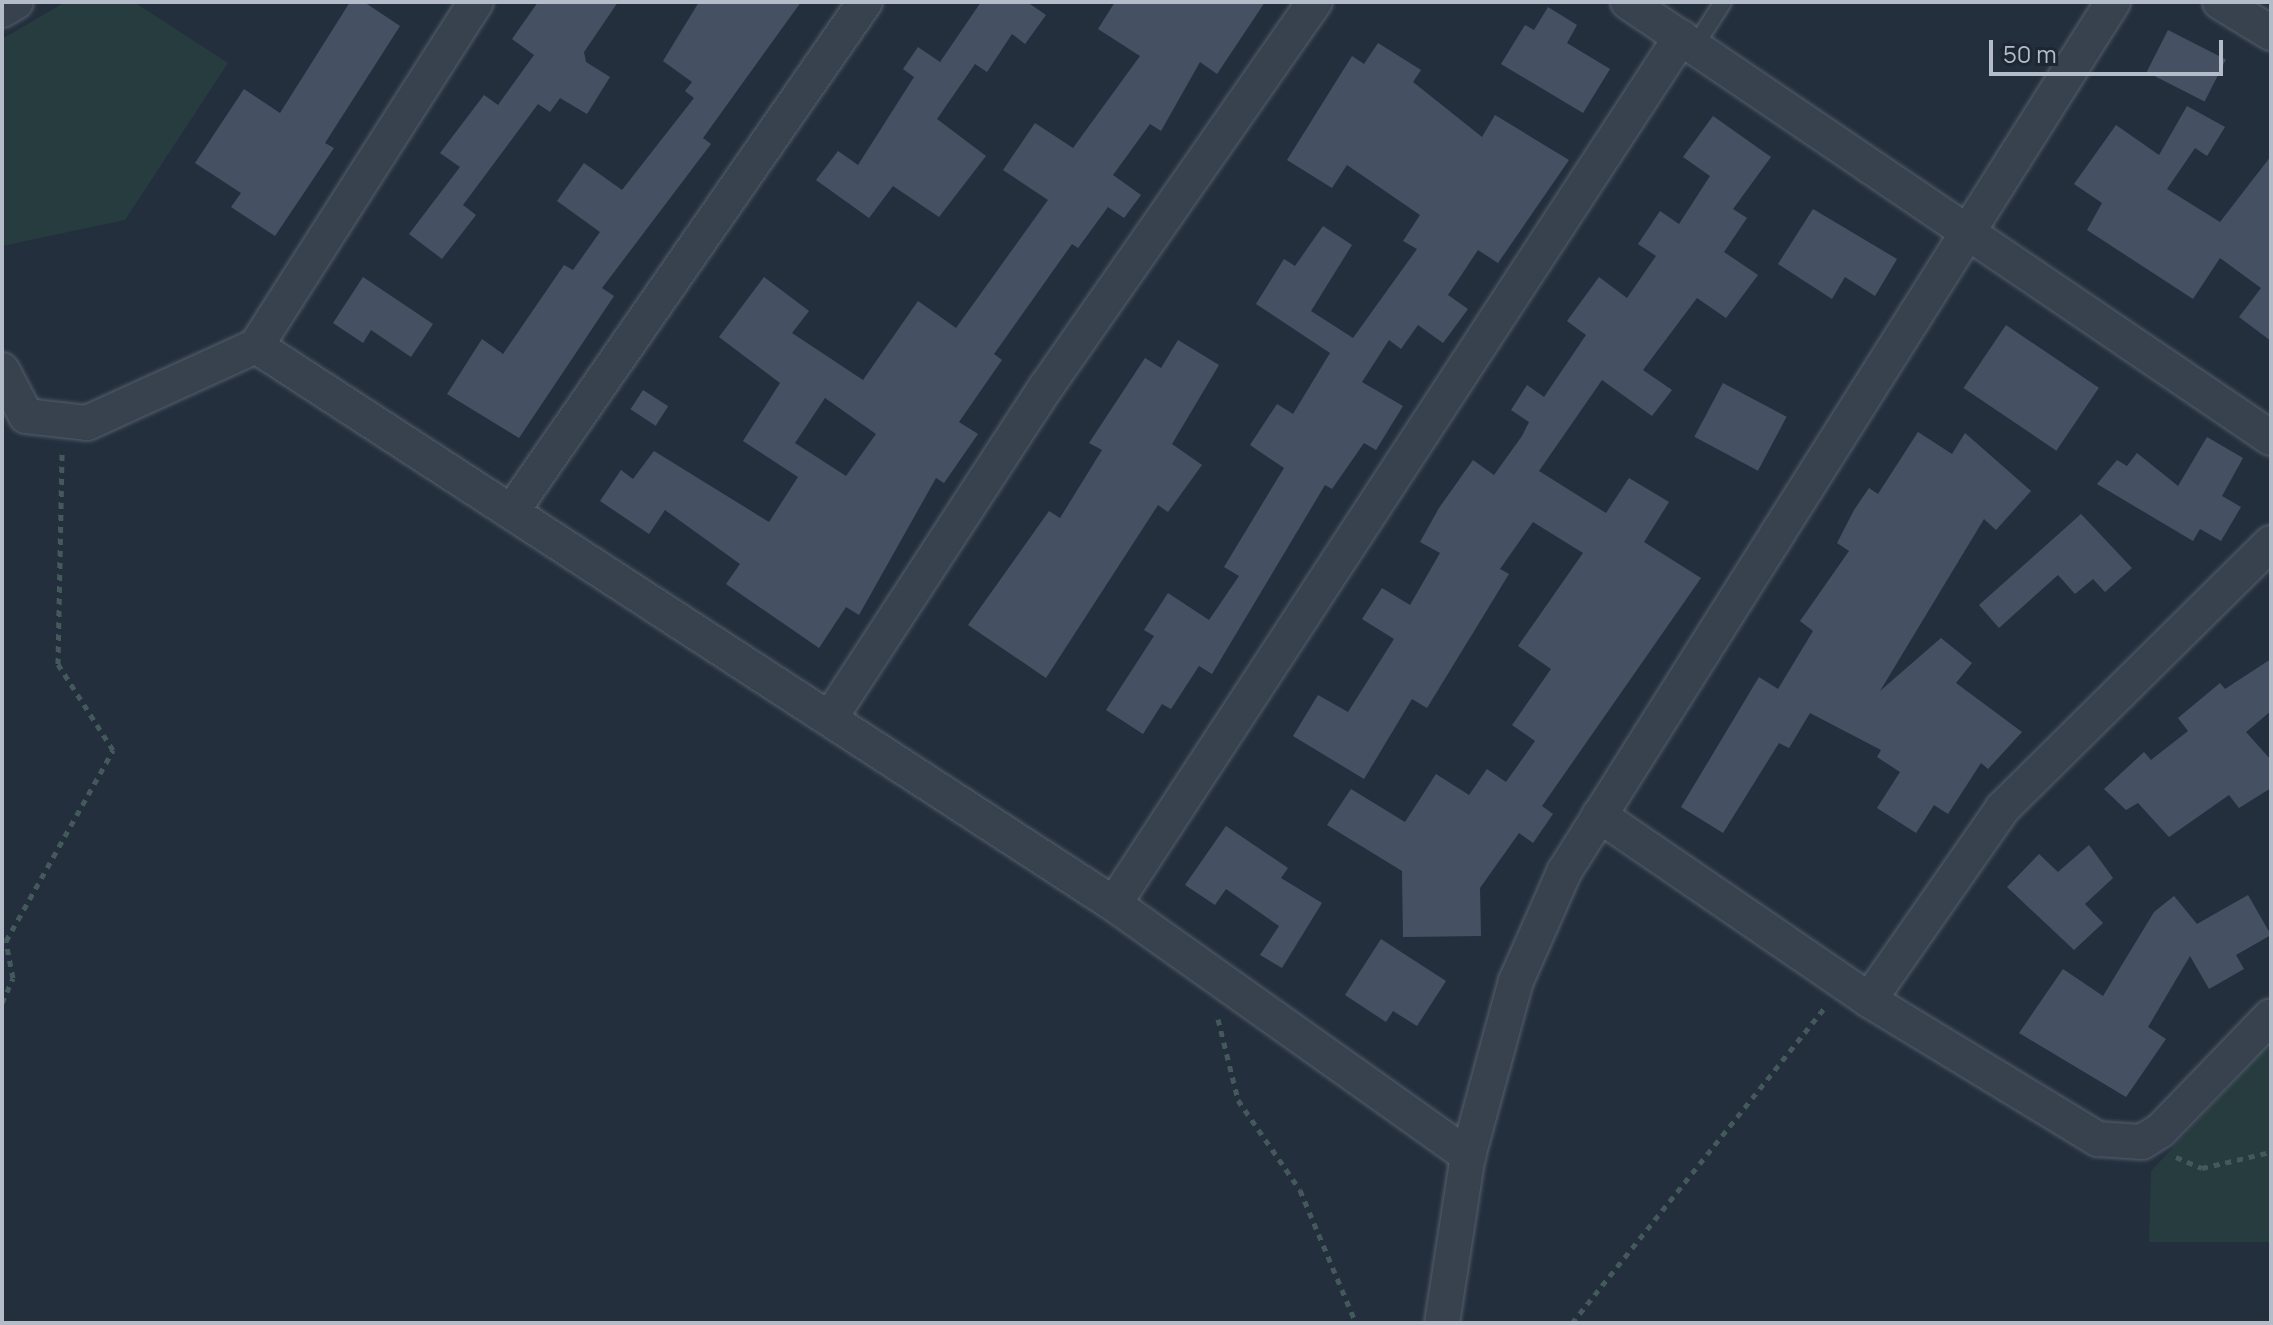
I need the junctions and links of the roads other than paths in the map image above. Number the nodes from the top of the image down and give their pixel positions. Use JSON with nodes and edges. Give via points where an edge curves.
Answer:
{"nodes":[{"id":1,"x":16,"y":2,"type":"edge"},
{"id":2,"x":476,"y":2,"type":"edge"},
{"id":3,"x":865,"y":2,"type":"edge"},
{"id":4,"x":1315,"y":2,"type":"edge"},
{"id":5,"x":1628,"y":2,"type":"edge"},
{"id":6,"x":1723,"y":2,"type":"edge"},
{"id":7,"x":2113,"y":2,"type":"edge"},
{"id":8,"x":2220,"y":2,"type":"edge"},
{"id":9,"x":2,"y":10,"type":"edge"},
{"id":10,"x":2271,"y":33,"type":"edge"},
{"id":11,"x":1688,"y":41,"type":"junction"},
{"id":12,"x":1968,"y":230,"type":"junction"},
{"id":13,"x":256,"y":346,"type":"junction"},
{"id":14,"x":2,"y":370,"type":"edge"},
{"id":15,"x":2271,"y":438,"type":"edge"},
{"id":16,"x":512,"y":511,"type":"junction"},
{"id":17,"x":2271,"y":543,"type":"edge"},
{"id":18,"x":830,"y":718,"type":"junction"},
{"id":19,"x":1599,"y":815,"type":"junction"},
{"id":20,"x":1114,"y":904,"type":"junction"},
{"id":21,"x":1857,"y":992,"type":"junction"},
{"id":22,"x":2271,"y":1016,"type":"edge"},
{"id":23,"x":1468,"y":1156,"type":"junction"},
{"id":24,"x":1442,"y":1323,"type":"edge"}],
"edges":[{"from":1,"to":9,"type":"street"},
{"from":2,"to":13,"type":"street"},
{"from":3,"to":16,"type":"street"},
{"from":4,"to":18,"type":"street","via":[[1046,387]]},
{"from":5,"to":11,"type":"street"},
{"from":6,"to":11,"type":"lane"},
{"from":7,"to":12,"type":"street"},
{"from":8,"to":10,"type":"street"},
{"from":11,"to":12,"type":"street"},
{"from":11,"to":20,"type":"street"},
{"from":12,"to":15,"type":"street"},
{"from":12,"to":19,"type":"street"},
{"from":13,"to":14,"type":"street","via":[[87,423],[62,425],[26,416]]},
{"from":13,"to":16,"type":"street"},
{"from":16,"to":18,"type":"street"},
{"from":17,"to":21,"type":"street","via":[[2002,809]]},
{"from":18,"to":20,"type":"street"},
{"from":19,"to":21,"type":"street"},
{"from":19,"to":23,"type":"street","via":[[1527,951]]},
{"from":20,"to":23,"type":"street"},
{"from":21,"to":22,"type":"street","via":[[2098,1139],[2142,1142]]},
{"from":23,"to":24,"type":"street"}]}
